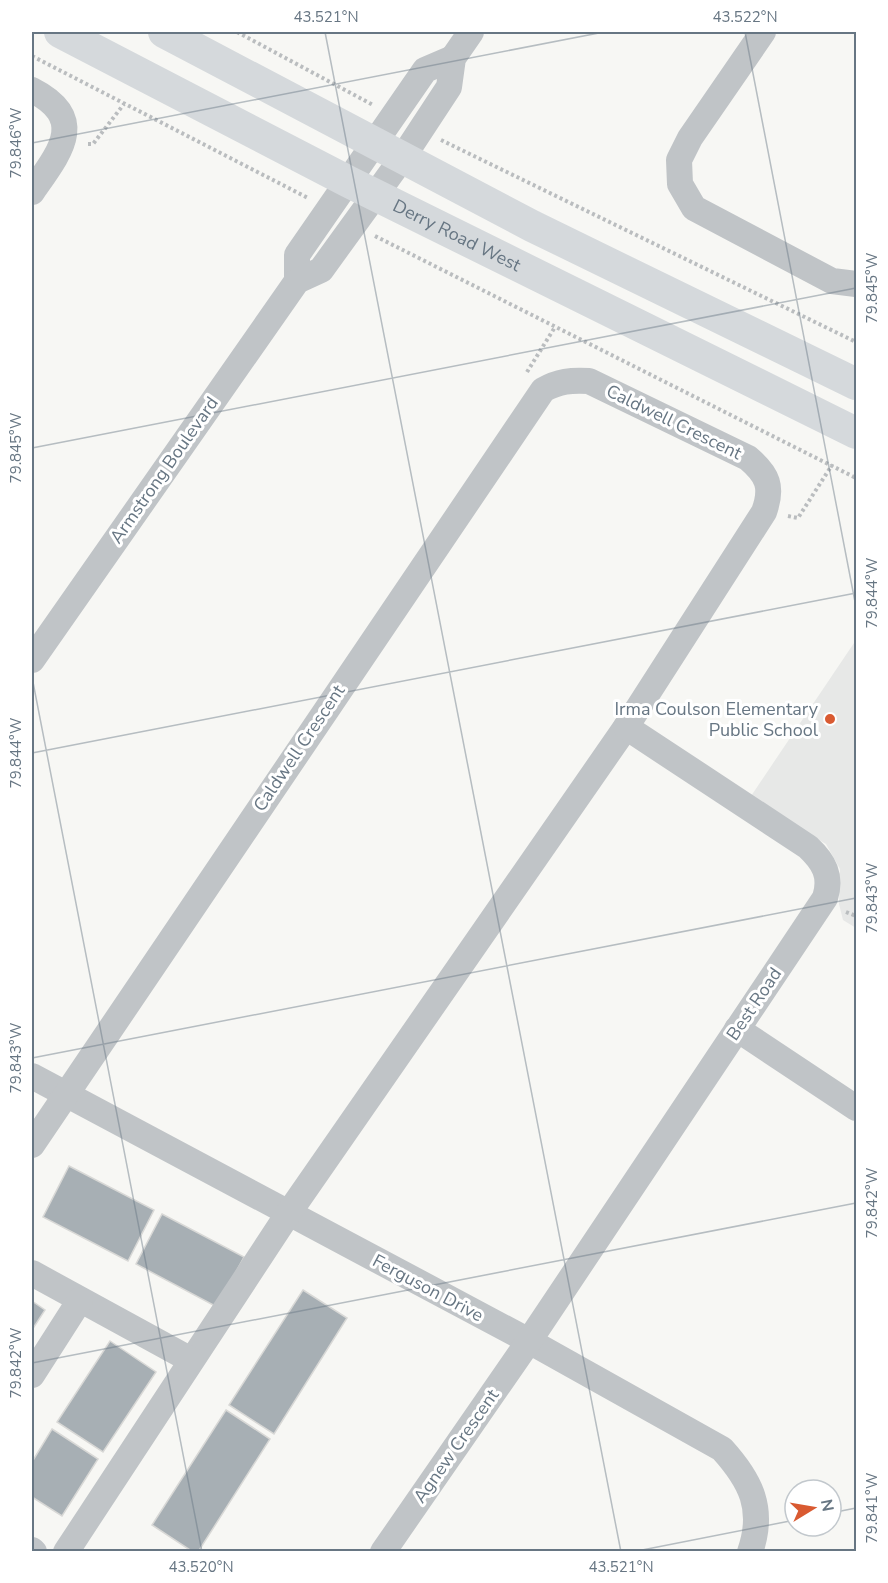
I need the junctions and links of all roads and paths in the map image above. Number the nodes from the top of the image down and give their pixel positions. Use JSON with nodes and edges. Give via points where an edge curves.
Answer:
{"nodes":[{"id":1,"x":60,"y":32,"type":"edge"},
{"id":2,"x":164,"y":32,"type":"edge"},
{"id":3,"x":237,"y":32,"type":"edge"},
{"id":4,"x":471,"y":32,"type":"edge"},
{"id":5,"x":763,"y":32,"type":"edge"},
{"id":6,"x":32,"y":56,"type":"edge"},
{"id":7,"x":453,"y":58,"type":"junction"},
{"id":8,"x":32,"y":90,"type":"edge"},
{"id":9,"x":124,"y":104,"type":"junction"},
{"id":10,"x":393,"y":117,"type":"junction"},
{"id":11,"x":63,"y":142,"type":"junction"},
{"id":12,"x":399,"y":144,"type":"junction"},
{"id":13,"x":362,"y":189,"type":"junction"},
{"id":14,"x":32,"y":192,"type":"edge"},
{"id":15,"x":329,"y":210,"type":"junction"},
{"id":16,"x":354,"y":225,"type":"junction"},
{"id":17,"x":297,"y":281,"type":"junction"},
{"id":18,"x":856,"y":284,"type":"edge"},
{"id":19,"x":555,"y":327,"type":"junction"},
{"id":20,"x":856,"y":342,"type":"edge"},
{"id":21,"x":856,"y":384,"type":"edge"},
{"id":22,"x":543,"y":390,"type":"junction"},
{"id":23,"x":856,"y":433,"type":"edge"},
{"id":24,"x":832,"y":465,"type":"junction"},
{"id":25,"x":856,"y":478,"type":"edge"},
{"id":26,"x":764,"y":512,"type":"junction"},
{"id":27,"x":32,"y":660,"type":"edge"},
{"id":28,"x":626,"y":727,"type":"junction"},
{"id":29,"x":737,"y":1029,"type":"junction"},
{"id":30,"x":32,"y":1076,"type":"edge"},
{"id":31,"x":65,"y":1092,"type":"junction"},
{"id":32,"x":856,"y":1108,"type":"edge"},
{"id":33,"x":32,"y":1145,"type":"edge"},
{"id":34,"x":288,"y":1214,"type":"junction"},
{"id":35,"x":32,"y":1273,"type":"edge"},
{"id":36,"x":80,"y":1300,"type":"junction"},
{"id":37,"x":529,"y":1341,"type":"junction"},
{"id":38,"x":191,"y":1360,"type":"junction"},
{"id":39,"x":32,"y":1375,"type":"edge"},
{"id":40,"x":66,"y":1551,"type":"edge"},
{"id":41,"x":383,"y":1551,"type":"edge"},
{"id":42,"x":750,"y":1551,"type":"edge"}],
"edges":[{"from":1,"to":13,"type":"main road","name":"Derry Road West"},
{"from":2,"to":12,"type":"main road"},
{"from":3,"to":10,"type":"path"},
{"from":4,"to":7,"type":"street"},
{"from":5,"to":18,"type":"street","via":[[690,138],[680,160],[680,184],[694,208],[832,280]]},
{"from":6,"to":9,"type":"path"},
{"from":7,"to":10,"type":"street","via":[[425,70]]},
{"from":7,"to":12,"type":"street","via":[[449,87]]},
{"from":8,"to":11,"type":"street","via":[[51,100],[61,113]]},
{"from":9,"to":11,"type":"path","via":[[93,144]]},
{"from":9,"to":15,"type":"path"},
{"from":10,"to":12,"type":"street"},
{"from":11,"to":14,"type":"street"},
{"from":12,"to":13,"type":"street"},
{"from":12,"to":20,"type":"path","via":[[506,170]]},
{"from":12,"to":21,"type":"main road","via":[[532,226]]},
{"from":13,"to":15,"type":"street"},
{"from":13,"to":16,"type":"street","name":"Armstrong Boulevard"},
{"from":13,"to":23,"type":"main road","name":"Derry Road West"},
{"from":15,"to":17,"type":"street","via":[[297,255]]},
{"from":16,"to":17,"type":"street","name":"Armstrong Boulevard","via":[[321,270]]},
{"from":16,"to":19,"type":"path"},
{"from":17,"to":27,"type":"street","name":"Armstrong Boulevard"},
{"from":19,"to":22,"type":"path","via":[[525,370]]},
{"from":19,"to":24,"type":"path"},
{"from":22,"to":26,"type":"street","name":"Caldwell Crescent","via":[[557,382],[589,381],[748,458],[767,480],[769,497]]},
{"from":22,"to":31,"type":"street","name":"Caldwell Crescent"},
{"from":24,"to":25,"type":"path"},
{"from":24,"to":26,"type":"path","via":[[798,518]]},
{"from":26,"to":28,"type":"street","name":"Caldwell Crescent"},
{"from":28,"to":29,"type":"street","name":"Best Road","via":[[808,847],[820,858],[828,874],[825,898]]},
{"from":28,"to":34,"type":"street","name":"Caldwell Crescent"},
{"from":29,"to":32,"type":"street"},
{"from":29,"to":37,"type":"street","name":"Best Road"},
{"from":30,"to":31,"type":"street","name":"Ferguson Drive"},
{"from":31,"to":33,"type":"street","name":"Caldwell Crescent"},
{"from":31,"to":34,"type":"street","name":"Ferguson Drive"},
{"from":34,"to":37,"type":"street","name":"Ferguson Drive"},
{"from":34,"to":38,"type":"street","name":"Caldwell Crescent"},
{"from":35,"to":36,"type":"street"},
{"from":36,"to":38,"type":"street"},
{"from":36,"to":39,"type":"street"},
{"from":37,"to":41,"type":"street","name":"Agnew Crescent"},
{"from":37,"to":42,"type":"street","name":"Ferguson Drive","via":[[722,1449],[743,1472],[756,1506],[756,1534]]},
{"from":38,"to":40,"type":"street","name":"Caldwell Crescent"}]}
